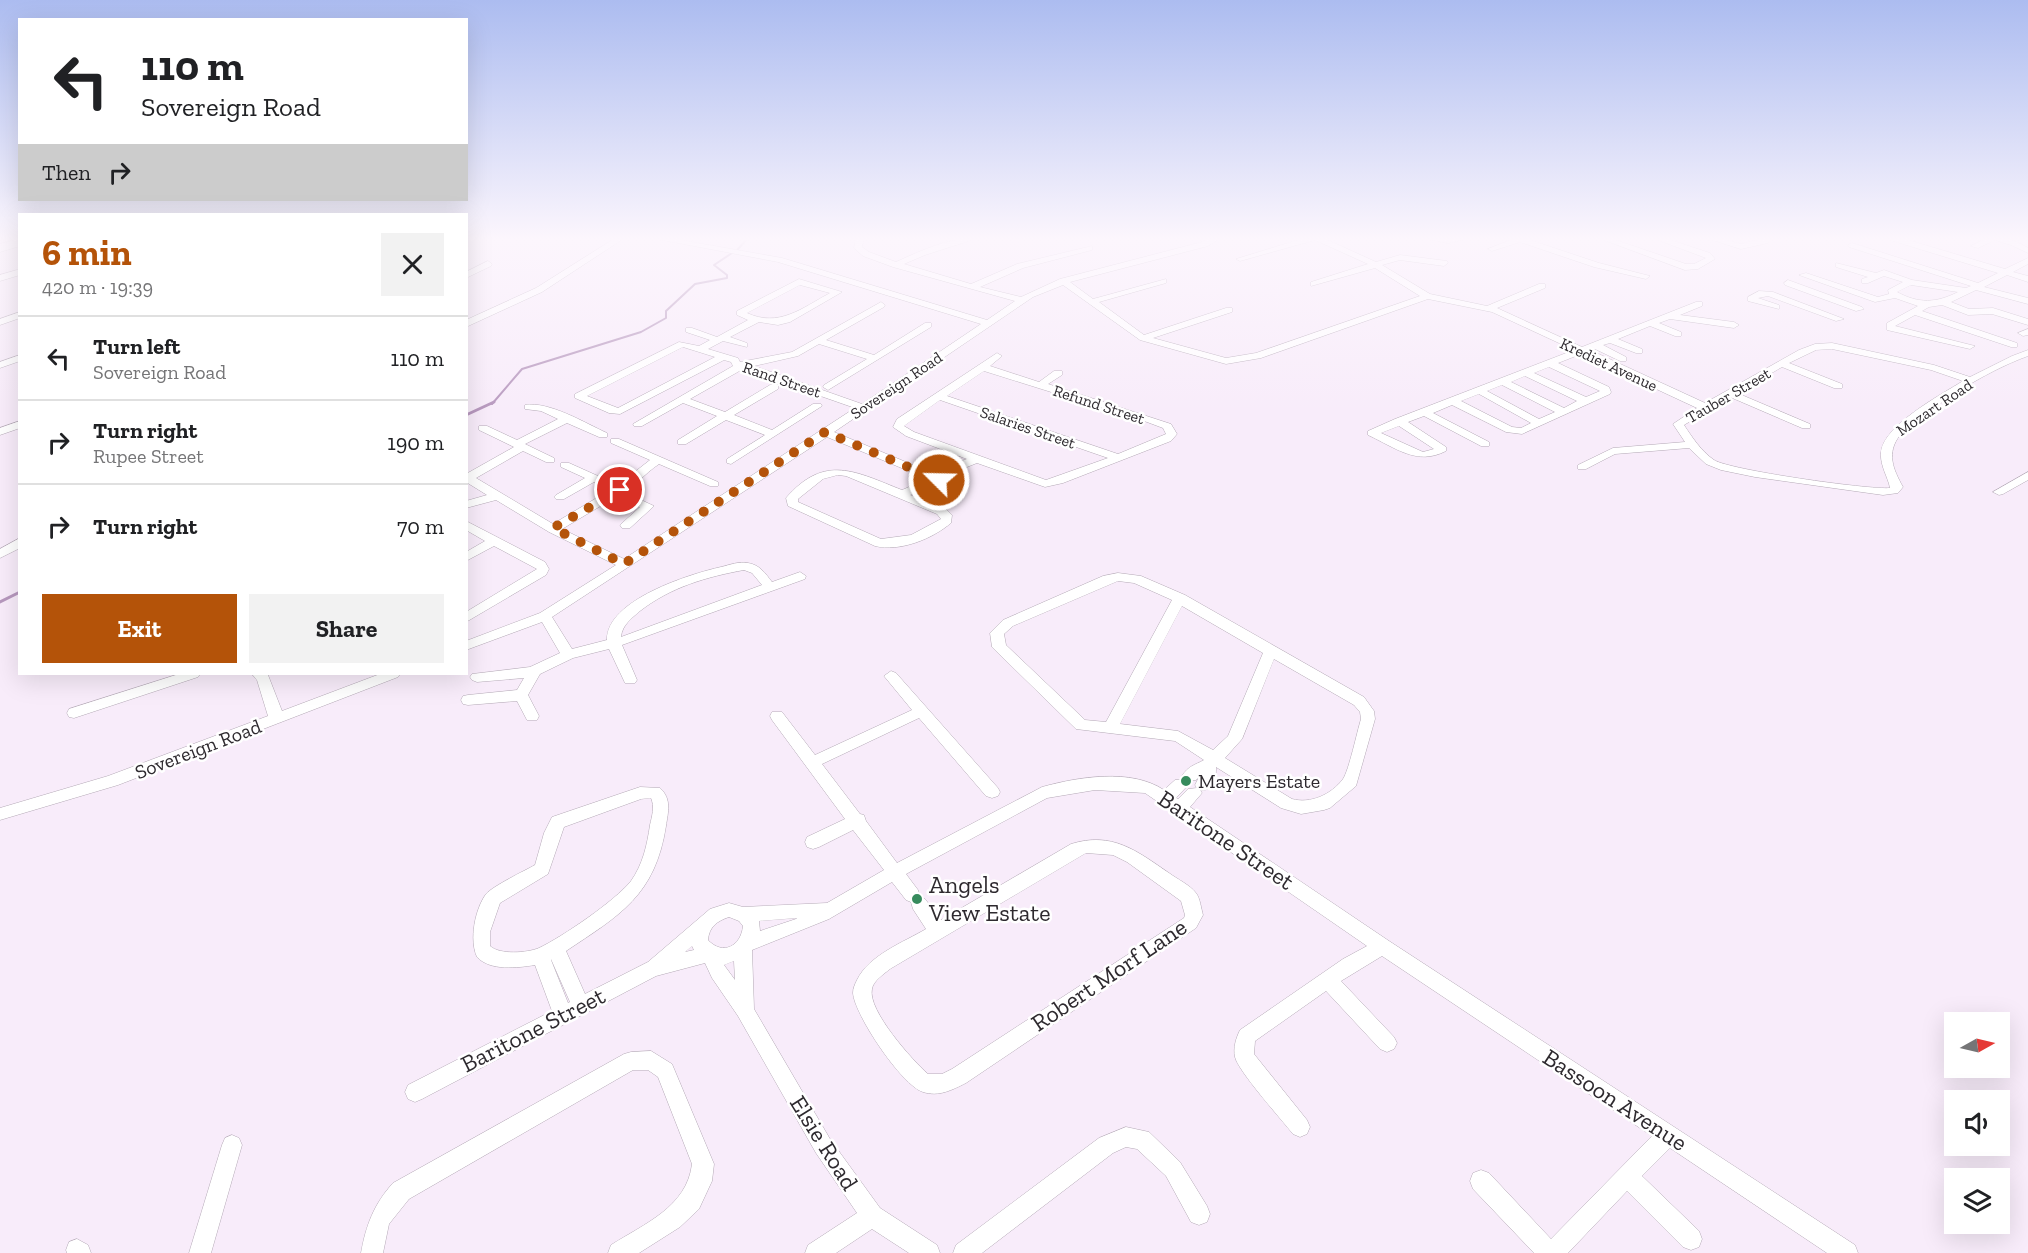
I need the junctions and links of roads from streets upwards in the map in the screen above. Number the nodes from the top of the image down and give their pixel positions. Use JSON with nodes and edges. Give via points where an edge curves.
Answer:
{"nodes":[{"id":1,"x":527,"y":295,"type":"edge"},
{"id":2,"x":773,"y":295,"type":"edge"},
{"id":3,"x":832,"y":295,"type":"edge"},
{"id":4,"x":895,"y":295,"type":"edge"},
{"id":5,"x":1006,"y":295,"type":"edge"},
{"id":6,"x":1031,"y":295,"type":"edge"},
{"id":7,"x":1082,"y":295,"type":"edge"},
{"id":8,"x":1113,"y":295,"type":"edge"},
{"id":9,"x":1519,"y":295,"type":"edge"},
{"id":10,"x":1759,"y":295,"type":"edge"},
{"id":11,"x":1774,"y":295,"type":"edge"},
{"id":12,"x":1820,"y":295,"type":"edge"},
{"id":13,"x":1822,"y":295,"type":"edge"},
{"id":14,"x":1850,"y":295,"type":"edge"},
{"id":15,"x":1866,"y":295,"type":"edge"},
{"id":16,"x":1895,"y":295,"type":"edge"},
{"id":17,"x":1898,"y":295,"type":"edge"},
{"id":18,"x":1957,"y":295,"type":"edge"},
{"id":19,"x":2005,"y":295,"type":"edge"},
{"id":20,"x":1427,"y":296,"type":"joint"},
{"id":21,"x":1022,"y":300,"type":"junction"},
{"id":22,"x":1836,"y":300,"type":"junction"},
{"id":23,"x":2028,"y":301,"type":"edge"},
{"id":24,"x":1091,"y":302,"type":"junction"},
{"id":25,"x":1942,"y":302,"type":"junction"},
{"id":26,"x":1700,"y":304,"type":"dead end"},
{"id":27,"x":1801,"y":304,"type":"junction"},
{"id":28,"x":1928,"y":304,"type":"junction"},
{"id":29,"x":881,"y":305,"type":"dead end"},
{"id":30,"x":1776,"y":307,"type":"dead end"},
{"id":31,"x":1486,"y":309,"type":"junction"},
{"id":32,"x":1859,"y":309,"type":"dead end"},
{"id":33,"x":1229,"y":310,"type":"dead end"},
{"id":34,"x":1821,"y":312,"type":"junction"},
{"id":35,"x":1915,"y":312,"type":"junction"},
{"id":36,"x":1808,"y":313,"type":"dead end"},
{"id":37,"x":18,"y":316,"type":"edge"},
{"id":38,"x":1668,"y":316,"type":"junction"},
{"id":39,"x":1839,"y":319,"type":"dead end"},
{"id":40,"x":755,"y":320,"type":"junction"},
{"id":41,"x":0,"y":322,"type":"edge"},
{"id":42,"x":2028,"y":322,"type":"edge"},
{"id":43,"x":468,"y":323,"type":"edge"},
{"id":44,"x":1650,"y":323,"type":"junction"},
{"id":45,"x":989,"y":324,"type":"junction"},
{"id":46,"x":928,"y":325,"type":"dead end"},
{"id":47,"x":1734,"y":325,"type":"dead end"},
{"id":48,"x":689,"y":330,"type":"dead end"},
{"id":49,"x":1968,"y":330,"type":"junction"},
{"id":50,"x":1678,"y":334,"type":"dead end"},
{"id":51,"x":1143,"y":338,"type":"junction"},
{"id":52,"x":720,"y":339,"type":"junction"},
{"id":53,"x":1609,"y":339,"type":"junction"},
{"id":54,"x":1947,"y":340,"type":"junction"},
{"id":55,"x":818,"y":341,"type":"junction"},
{"id":56,"x":744,"y":345,"type":"dead end"},
{"id":57,"x":1595,"y":345,"type":"junction"},
{"id":58,"x":2014,"y":345,"type":"dead end"},
{"id":59,"x":1970,"y":346,"type":"dead end"},
{"id":60,"x":701,"y":349,"type":"junction"},
{"id":61,"x":1579,"y":351,"type":"junction"},
{"id":62,"x":1639,"y":351,"type":"dead end"},
{"id":63,"x":2028,"y":353,"type":"edge"},
{"id":64,"x":997,"y":356,"type":"dead end"},
{"id":65,"x":875,"y":358,"type":"junction"},
{"id":66,"x":18,"y":359,"type":"edge"},
{"id":67,"x":717,"y":359,"type":"junction"},
{"id":68,"x":1623,"y":359,"type":"dead end"},
{"id":69,"x":1549,"y":363,"type":"junction"},
{"id":70,"x":740,"y":364,"type":"junction"},
{"id":71,"x":1782,"y":364,"type":"junction"},
{"id":72,"x":0,"y":365,"type":"edge"},
{"id":73,"x":982,"y":367,"type":"junction"},
{"id":74,"x":1526,"y":372,"type":"junction"},
{"id":75,"x":1058,"y":373,"type":"dead end"},
{"id":76,"x":1502,"y":381,"type":"junction"},
{"id":77,"x":1972,"y":381,"type":"junction"},
{"id":78,"x":1041,"y":386,"type":"junction"},
{"id":79,"x":1838,"y":386,"type":"dead end"},
{"id":80,"x":774,"y":387,"type":"dead end"},
{"id":81,"x":828,"y":387,"type":"dead end"},
{"id":82,"x":1478,"y":390,"type":"junction"},
{"id":83,"x":1729,"y":393,"type":"junction"},
{"id":84,"x":938,"y":396,"type":"junction"},
{"id":85,"x":1112,"y":397,"type":"dead end"},
{"id":86,"x":681,"y":399,"type":"junction"},
{"id":87,"x":1452,"y":401,"type":"junction"},
{"id":88,"x":1587,"y":402,"type":"junction"},
{"id":89,"x":1102,"y":405,"type":"junction"},
{"id":90,"x":817,"y":406,"type":"dead end"},
{"id":91,"x":529,"y":407,"type":"dead end"},
{"id":92,"x":862,"y":407,"type":"junction"},
{"id":93,"x":1706,"y":408,"type":"junction"},
{"id":94,"x":1424,"y":412,"type":"junction"},
{"id":95,"x":1564,"y":412,"type":"junction"},
{"id":96,"x":725,"y":416,"type":"junction"},
{"id":97,"x":566,"y":419,"type":"junction"},
{"id":98,"x":1399,"y":422,"type":"junction"},
{"id":99,"x":1539,"y":423,"type":"junction"},
{"id":100,"x":638,"y":424,"type":"dead end"},
{"id":101,"x":18,"y":425,"type":"edge"},
{"id":102,"x":1806,"y":426,"type":"dead end"},
{"id":103,"x":483,"y":428,"type":"dead end"},
{"id":104,"x":0,"y":432,"type":"edge"},
{"id":105,"x":825,"y":432,"type":"junction"},
{"id":106,"x":773,"y":434,"type":"junction"},
{"id":107,"x":603,"y":435,"type":"dead end"},
{"id":108,"x":615,"y":441,"type":"dead end"},
{"id":109,"x":682,"y":442,"type":"dead end"},
{"id":110,"x":1485,"y":444,"type":"dead end"},
{"id":111,"x":1692,"y":445,"type":"junction"},
{"id":112,"x":519,"y":446,"type":"junction"},
{"id":113,"x":957,"y":451,"type":"junction"},
{"id":114,"x":1118,"y":458,"type":"junction"},
{"id":115,"x":977,"y":459,"type":"junction"},
{"id":116,"x":550,"y":460,"type":"dead end"},
{"id":117,"x":657,"y":460,"type":"junction"},
{"id":118,"x":732,"y":461,"type":"dead end"},
{"id":119,"x":565,"y":465,"type":"dead end"},
{"id":120,"x":1582,"y":466,"type":"dead end"},
{"id":121,"x":940,"y":476,"type":"junction"},
{"id":122,"x":468,"y":477,"type":"edge"},
{"id":123,"x":593,"y":478,"type":"junction"},
{"id":124,"x":2026,"y":478,"type":"edge"},
{"id":125,"x":468,"y":479,"type":"edge"},
{"id":126,"x":714,"y":484,"type":"dead end"},
{"id":127,"x":620,"y":490,"type":"junction"},
{"id":128,"x":1896,"y":490,"type":"joint"},
{"id":129,"x":2000,"y":492,"type":"dead end"},
{"id":130,"x":901,"y":494,"type":"junction"},
{"id":131,"x":495,"y":496,"type":"junction"},
{"id":132,"x":560,"y":497,"type":"dead end"},
{"id":133,"x":608,"y":497,"type":"junction"},
{"id":134,"x":923,"y":503,"type":"junction"},
{"id":135,"x":468,"y":504,"type":"edge"},
{"id":136,"x":468,"y":525,"type":"edge"},
{"id":137,"x":626,"y":525,"type":"dead end"},
{"id":138,"x":553,"y":528,"type":"junction"},
{"id":139,"x":494,"y":541,"type":"junction"},
{"id":140,"x":18,"y":543,"type":"edge"},
{"id":141,"x":0,"y":554,"type":"edge"},
{"id":142,"x":468,"y":556,"type":"edge"},
{"id":143,"x":624,"y":564,"type":"junction"},
{"id":144,"x":800,"y":576,"type":"dead end"},
{"id":145,"x":770,"y":587,"type":"junction"},
{"id":146,"x":1180,"y":598,"type":"junction"},
{"id":147,"x":544,"y":616,"type":"junction"},
{"id":148,"x":468,"y":617,"type":"edge"},
{"id":149,"x":614,"y":644,"type":"junction"},
{"id":150,"x":468,"y":645,"type":"edge"},
{"id":151,"x":1271,"y":650,"type":"junction"},
{"id":152,"x":568,"y":655,"type":"junction"},
{"id":153,"x":533,"y":672,"type":"junction"},
{"id":154,"x":190,"y":675,"type":"edge"},
{"id":155,"x":260,"y":675,"type":"edge"},
{"id":156,"x":390,"y":675,"type":"edge"},
{"id":157,"x":891,"y":676,"type":"dead end"},
{"id":158,"x":477,"y":677,"type":"dead end"},
{"id":159,"x":630,"y":680,"type":"dead end"},
{"id":160,"x":521,"y":695,"type":"junction"},
{"id":161,"x":468,"y":700,"type":"dead end"},
{"id":162,"x":920,"y":712,"type":"junction"},
{"id":163,"x":74,"y":713,"type":"dead end"},
{"id":164,"x":532,"y":716,"type":"dead end"},
{"id":165,"x":777,"y":716,"type":"dead end"},
{"id":166,"x":277,"y":719,"type":"junction"},
{"id":167,"x":1110,"y":728,"type":"junction"},
{"id":168,"x":813,"y":762,"type":"junction"},
{"id":169,"x":1212,"y":762,"type":"junction"},
{"id":170,"x":992,"y":792,"type":"dead end"},
{"id":171,"x":1172,"y":803,"type":"junction"},
{"id":172,"x":0,"y":814,"type":"edge"},
{"id":173,"x":858,"y":820,"type":"junction"},
{"id":174,"x":813,"y":842,"type":"dead end"},
{"id":175,"x":895,"y":872,"type":"junction"},
{"id":176,"x":832,"y":908,"type":"junction"},
{"id":177,"x":744,"y":914,"type":"junction"},
{"id":178,"x":701,"y":928,"type":"junction"},
{"id":179,"x":938,"y":931,"type":"junction"},
{"id":180,"x":745,"y":946,"type":"junction"},
{"id":181,"x":1383,"y":946,"type":"junction"},
{"id":182,"x":547,"y":952,"type":"junction"},
{"id":183,"x":710,"y":955,"type":"junction"},
{"id":184,"x":652,"y":969,"type":"junction"},
{"id":185,"x":1328,"y":980,"type":"junction"},
{"id":186,"x":581,"y":1005,"type":"junction"},
{"id":187,"x":745,"y":1010,"type":"junction"},
{"id":188,"x":563,"y":1014,"type":"junction"},
{"id":189,"x":1387,"y":1043,"type":"dead end"},
{"id":190,"x":415,"y":1092,"type":"dead end"},
{"id":191,"x":1300,"y":1126,"type":"dead end"},
{"id":192,"x":1668,"y":1135,"type":"junction"},
{"id":193,"x":232,"y":1145,"type":"dead end"},
{"id":194,"x":1627,"y":1176,"type":"junction"},
{"id":195,"x":1481,"y":1181,"type":"dead end"},
{"id":196,"x":1199,"y":1214,"type":"dead end"},
{"id":197,"x":872,"y":1216,"type":"junction"},
{"id":198,"x":1691,"y":1239,"type":"dead end"},
{"id":199,"x":622,"y":1252,"type":"edge"},
{"id":200,"x":200,"y":1253,"type":"edge"},
{"id":201,"x":372,"y":1253,"type":"edge"},
{"id":202,"x":816,"y":1253,"type":"edge"},
{"id":203,"x":929,"y":1253,"type":"edge"},
{"id":204,"x":964,"y":1253,"type":"edge"},
{"id":205,"x":1551,"y":1253,"type":"edge"},
{"id":206,"x":1847,"y":1253,"type":"edge"}],
"edges":[{"from":1,"to":43,"type":"street"},
{"from":2,"to":40,"type":"street","via":[[740,313]]},
{"from":3,"to":40,"type":"street","via":[[784,322]]},
{"from":4,"to":45,"type":"street"},
{"from":5,"to":21,"type":"street"},
{"from":6,"to":21,"type":"street","name":"Sovereign Road"},
{"from":7,"to":24,"type":"street"},
{"from":8,"to":24,"type":"street"},
{"from":9,"to":31,"type":"street"},
{"from":10,"to":30,"type":"street","via":[[1751,298]]},
{"from":11,"to":27,"type":"street"},
{"from":12,"to":27,"type":"street"},
{"from":13,"to":22,"type":"street"},
{"from":14,"to":22,"type":"street"},
{"from":15,"to":16,"type":"street","via":[[1882,300]]},
{"from":17,"to":28,"type":"street"},
{"from":18,"to":25,"type":"street"},
{"from":19,"to":23,"type":"street"},
{"from":20,"to":31,"type":"street","name":"Krediet Avenue"},
{"from":20,"to":51,"type":"street","via":[[1236,362],[1214,360]]},
{"from":21,"to":45,"type":"street","name":"Sovereign Road"},
{"from":22,"to":32,"type":"street"},
{"from":24,"to":51,"type":"street"},
{"from":25,"to":28,"type":"street"},
{"from":25,"to":42,"type":"street","via":[[1968,312],[1997,312]]},
{"from":26,"to":38,"type":"street"},
{"from":27,"to":34,"type":"street"},
{"from":28,"to":35,"type":"street"},
{"from":29,"to":55,"type":"street"},
{"from":31,"to":61,"type":"street","name":"Krediet Avenue"},
{"from":33,"to":51,"type":"street"},
{"from":34,"to":36,"type":"street"},
{"from":34,"to":39,"type":"street"},
{"from":35,"to":49,"type":"street"},
{"from":35,"to":54,"type":"street","via":[[1890,328]]},
{"from":37,"to":41,"type":"street"},
{"from":38,"to":44,"type":"street"},
{"from":38,"to":47,"type":"street"},
{"from":40,"to":52,"type":"street"},
{"from":44,"to":50,"type":"street"},
{"from":44,"to":53,"type":"street"},
{"from":45,"to":92,"type":"street","name":"Sovereign Road"},
{"from":46,"to":65,"type":"street"},
{"from":48,"to":52,"type":"street"},
{"from":49,"to":54,"type":"street"},
{"from":49,"to":58,"type":"street"},
{"from":52,"to":56,"type":"street"},
{"from":52,"to":60,"type":"street"},
{"from":53,"to":57,"type":"street"},
{"from":53,"to":62,"type":"street"},
{"from":54,"to":59,"type":"street"},
{"from":55,"to":65,"type":"street"},
{"from":55,"to":70,"type":"street","via":[[790,356]]},
{"from":57,"to":61,"type":"street"},
{"from":57,"to":68,"type":"street"},
{"from":60,"to":67,"type":"street"},
{"from":60,"to":67,"type":"street","via":[[678,345],[579,396],[620,411]]},
{"from":61,"to":69,"type":"street"},
{"from":61,"to":93,"type":"street","name":"Krediet Avenue"},
{"from":63,"to":77,"type":"street","name":"Mozart Road"},
{"from":64,"to":73,"type":"street"},
{"from":65,"to":81,"type":"street"},
{"from":66,"to":72,"type":"street"},
{"from":67,"to":70,"type":"street"},
{"from":69,"to":74,"type":"street"},
{"from":69,"to":88,"type":"street","via":[[1607,391]]},
{"from":70,"to":86,"type":"street"},
{"from":70,"to":92,"type":"street","name":"Rand Street"},
{"from":71,"to":77,"type":"street","name":"Tauber Street","via":[[1815,347],[1832,346],[1922,365]]},
{"from":71,"to":79,"type":"street"},
{"from":71,"to":83,"type":"street","name":"Tauber Street"},
{"from":73,"to":78,"type":"street","name":"Refund Street"},
{"from":73,"to":84,"type":"street","name":"Refund Street"},
{"from":74,"to":76,"type":"street"},
{"from":74,"to":88,"type":"street"},
{"from":75,"to":78,"type":"street"},
{"from":76,"to":82,"type":"street"},
{"from":76,"to":95,"type":"street"},
{"from":77,"to":128,"type":"street","name":"Mozart Road","via":[[1892,435],[1886,456]]},
{"from":78,"to":89,"type":"street","name":"Refund Street"},
{"from":80,"to":96,"type":"street"},
{"from":82,"to":87,"type":"street"},
{"from":82,"to":99,"type":"street"},
{"from":83,"to":93,"type":"street","name":"Tauber Street"},
{"from":83,"to":102,"type":"street"},
{"from":84,"to":113,"type":"street","name":"Refund Street","via":[[898,427]]},
{"from":84,"to":114,"type":"street","name":"Salaries Street"},
{"from":85,"to":89,"type":"street"},
{"from":86,"to":96,"type":"street"},
{"from":86,"to":100,"type":"street"},
{"from":87,"to":94,"type":"street"},
{"from":87,"to":99,"type":"street","via":[[1516,431]]},
{"from":88,"to":95,"type":"street"},
{"from":89,"to":114,"type":"street","name":"Refund Street","via":[[1167,426],[1172,434],[1167,440]]},
{"from":90,"to":106,"type":"street"},
{"from":91,"to":97,"type":"street","via":[[543,408]]},
{"from":92,"to":105,"type":"street","name":"Sovereign Road"},
{"from":93,"to":111,"type":"street","name":"Tauber Street","via":[[1678,424]]},
{"from":94,"to":98,"type":"street"},
{"from":94,"to":110,"type":"street"},
{"from":95,"to":99,"type":"street"},
{"from":96,"to":106,"type":"street"},
{"from":96,"to":109,"type":"street"},
{"from":97,"to":107,"type":"street"},
{"from":97,"to":112,"type":"street"},
{"from":98,"to":98,"type":"street","via":[[1372,435],[1421,455],[1442,449]]},
{"from":101,"to":104,"type":"street"},
{"from":103,"to":112,"type":"street"},
{"from":105,"to":121,"type":"street"},
{"from":105,"to":143,"type":"street","name":"Sovereign Road"},
{"from":106,"to":118,"type":"street"},
{"from":108,"to":117,"type":"street"},
{"from":111,"to":120,"type":"street","via":[[1613,451]]},
{"from":111,"to":128,"type":"street","name":"Tauber Street","via":[[1710,462],[1738,471],[1882,492]]},
{"from":112,"to":116,"type":"street"},
{"from":112,"to":122,"type":"street"},
{"from":113,"to":115,"type":"street","name":"Refund Street"},
{"from":113,"to":121,"type":"street","via":[[958,456]]},
{"from":114,"to":115,"type":"street","name":"Refund Street","via":[[1045,483]]},
{"from":115,"to":121,"type":"street"},
{"from":117,"to":126,"type":"street"},
{"from":117,"to":127,"type":"street"},
{"from":119,"to":123,"type":"street"},
{"from":121,"to":130,"type":"street"},
{"from":121,"to":134,"type":"street","via":[[924,492]]},
{"from":123,"to":127,"type":"street"},
{"from":123,"to":132,"type":"street"},
{"from":124,"to":129,"type":"street"},
{"from":125,"to":131,"type":"street"},
{"from":127,"to":133,"type":"street"},
{"from":130,"to":134,"type":"street"},
{"from":130,"to":134,"type":"street","via":[[838,472],[819,477],[791,502],[797,508],[886,544],[905,541],[947,520],[941,511]]},
{"from":131,"to":135,"type":"street"},
{"from":131,"to":138,"type":"street"},
{"from":133,"to":137,"type":"street","via":[[648,507]]},
{"from":133,"to":138,"type":"street"},
{"from":136,"to":139,"type":"street"},
{"from":138,"to":143,"type":"street"},
{"from":139,"to":142,"type":"street"},
{"from":139,"to":148,"type":"street","via":[[543,569]]},
{"from":140,"to":141,"type":"street"},
{"from":143,"to":147,"type":"street","name":"Sovereign Road"},
{"from":144,"to":145,"type":"street"},
{"from":145,"to":149,"type":"street"},
{"from":145,"to":149,"type":"street","via":[[751,566],[671,585],[620,620]]},
{"from":146,"to":151,"type":"street"},
{"from":146,"to":167,"type":"street"},
{"from":146,"to":167,"type":"street","via":[[1136,579],[1114,577],[1008,623],[997,633],[999,647],[1076,722]]},
{"from":147,"to":150,"type":"street","name":"Sovereign Road"},
{"from":147,"to":152,"type":"street"},
{"from":149,"to":152,"type":"street"},
{"from":149,"to":159,"type":"street"},
{"from":151,"to":169,"type":"street","via":[[1234,739]]},
{"from":151,"to":169,"type":"street","via":[[1354,696],[1365,708],[1368,719],[1350,782],[1324,804],[1301,808]]},
{"from":152,"to":153,"type":"street"},
{"from":153,"to":158,"type":"street"},
{"from":153,"to":160,"type":"street"},
{"from":154,"to":163,"type":"street"},
{"from":155,"to":166,"type":"street"},
{"from":156,"to":166,"type":"street","name":"Sovereign Road"},
{"from":157,"to":162,"type":"street"},
{"from":160,"to":161,"type":"street"},
{"from":160,"to":164,"type":"street"},
{"from":162,"to":168,"type":"street"},
{"from":162,"to":170,"type":"street"},
{"from":165,"to":168,"type":"street"},
{"from":166,"to":172,"type":"street","name":"Sovereign Road","via":[[112,782]]},
{"from":167,"to":169,"type":"street","via":[[1173,734]]},
{"from":168,"to":173,"type":"street"},
{"from":169,"to":171,"type":"street","via":[[1208,780],[1192,784]]},
{"from":171,"to":175,"type":"street","name":"Baritone Street","via":[[1149,788],[1136,785],[1066,786],[1042,793]]},
{"from":171,"to":181,"type":"street","name":"Baritone Street"},
{"from":173,"to":174,"type":"street"},
{"from":173,"to":175,"type":"street"},
{"from":175,"to":176,"type":"street","name":"Baritone Street"},
{"from":175,"to":179,"type":"street"},
{"from":176,"to":177,"type":"street","name":"Baritone Street"},
{"from":176,"to":180,"type":"street","name":"Baritone Street"},
{"from":177,"to":178,"type":"street","via":[[720,912]]},
{"from":177,"to":180,"type":"street","via":[[752,926]]},
{"from":178,"to":183,"type":"street","via":[[699,943]]},
{"from":178,"to":184,"type":"street","name":"Baritone Street"},
{"from":179,"to":179,"type":"street","name":"Robert Morf Lane","via":[[1086,846],[1116,849],[1133,857],[1189,897],[1194,915],[1190,923],[943,1084],[924,1083],[900,1061],[865,1003],[862,990],[868,977],[884,963]]},
{"from":180,"to":183,"type":"street","via":[[722,957]]},
{"from":180,"to":187,"type":"street","name":"Elsie Road"},
{"from":181,"to":185,"type":"street"},
{"from":181,"to":192,"type":"street","name":"Bassoon Avenue"},
{"from":182,"to":182,"type":"street","via":[[504,959],[489,957],[482,951],[481,938],[493,898],[542,869],[558,822],[640,793],[654,792],[660,797],[661,808],[655,846],[643,877],[630,894]]},
{"from":182,"to":186,"type":"street"},
{"from":182,"to":188,"type":"street"},
{"from":183,"to":184,"type":"street","name":"Baritone Street"},
{"from":183,"to":187,"type":"street","name":"Elsie Road"},
{"from":184,"to":186,"type":"street","name":"Baritone Street"},
{"from":185,"to":189,"type":"street"},
{"from":185,"to":191,"type":"street","via":[[1247,1036],[1244,1048],[1250,1066]]},
{"from":186,"to":188,"type":"street","name":"Baritone Street"},
{"from":187,"to":197,"type":"street","name":"Elsie Road","via":[[823,1146]]},
{"from":188,"to":190,"type":"street","name":"Baritone Street"},
{"from":192,"to":194,"type":"street"},
{"from":192,"to":206,"type":"street","name":"Bassoon Avenue"},
{"from":193,"to":200,"type":"street"},
{"from":194,"to":198,"type":"street"},
{"from":194,"to":205,"type":"street"},
{"from":195,"to":205,"type":"street"},
{"from":196,"to":204,"type":"street","via":[[1173,1169],[1142,1139],[1126,1137],[1106,1144]]},
{"from":197,"to":202,"type":"street"},
{"from":197,"to":203,"type":"street","name":"Elsie Road"},
{"from":199,"to":201,"type":"street","via":[[672,1219],[691,1201],[701,1181],[703,1164],[665,1071],[651,1060],[631,1062],[401,1191],[382,1211]]}]}
